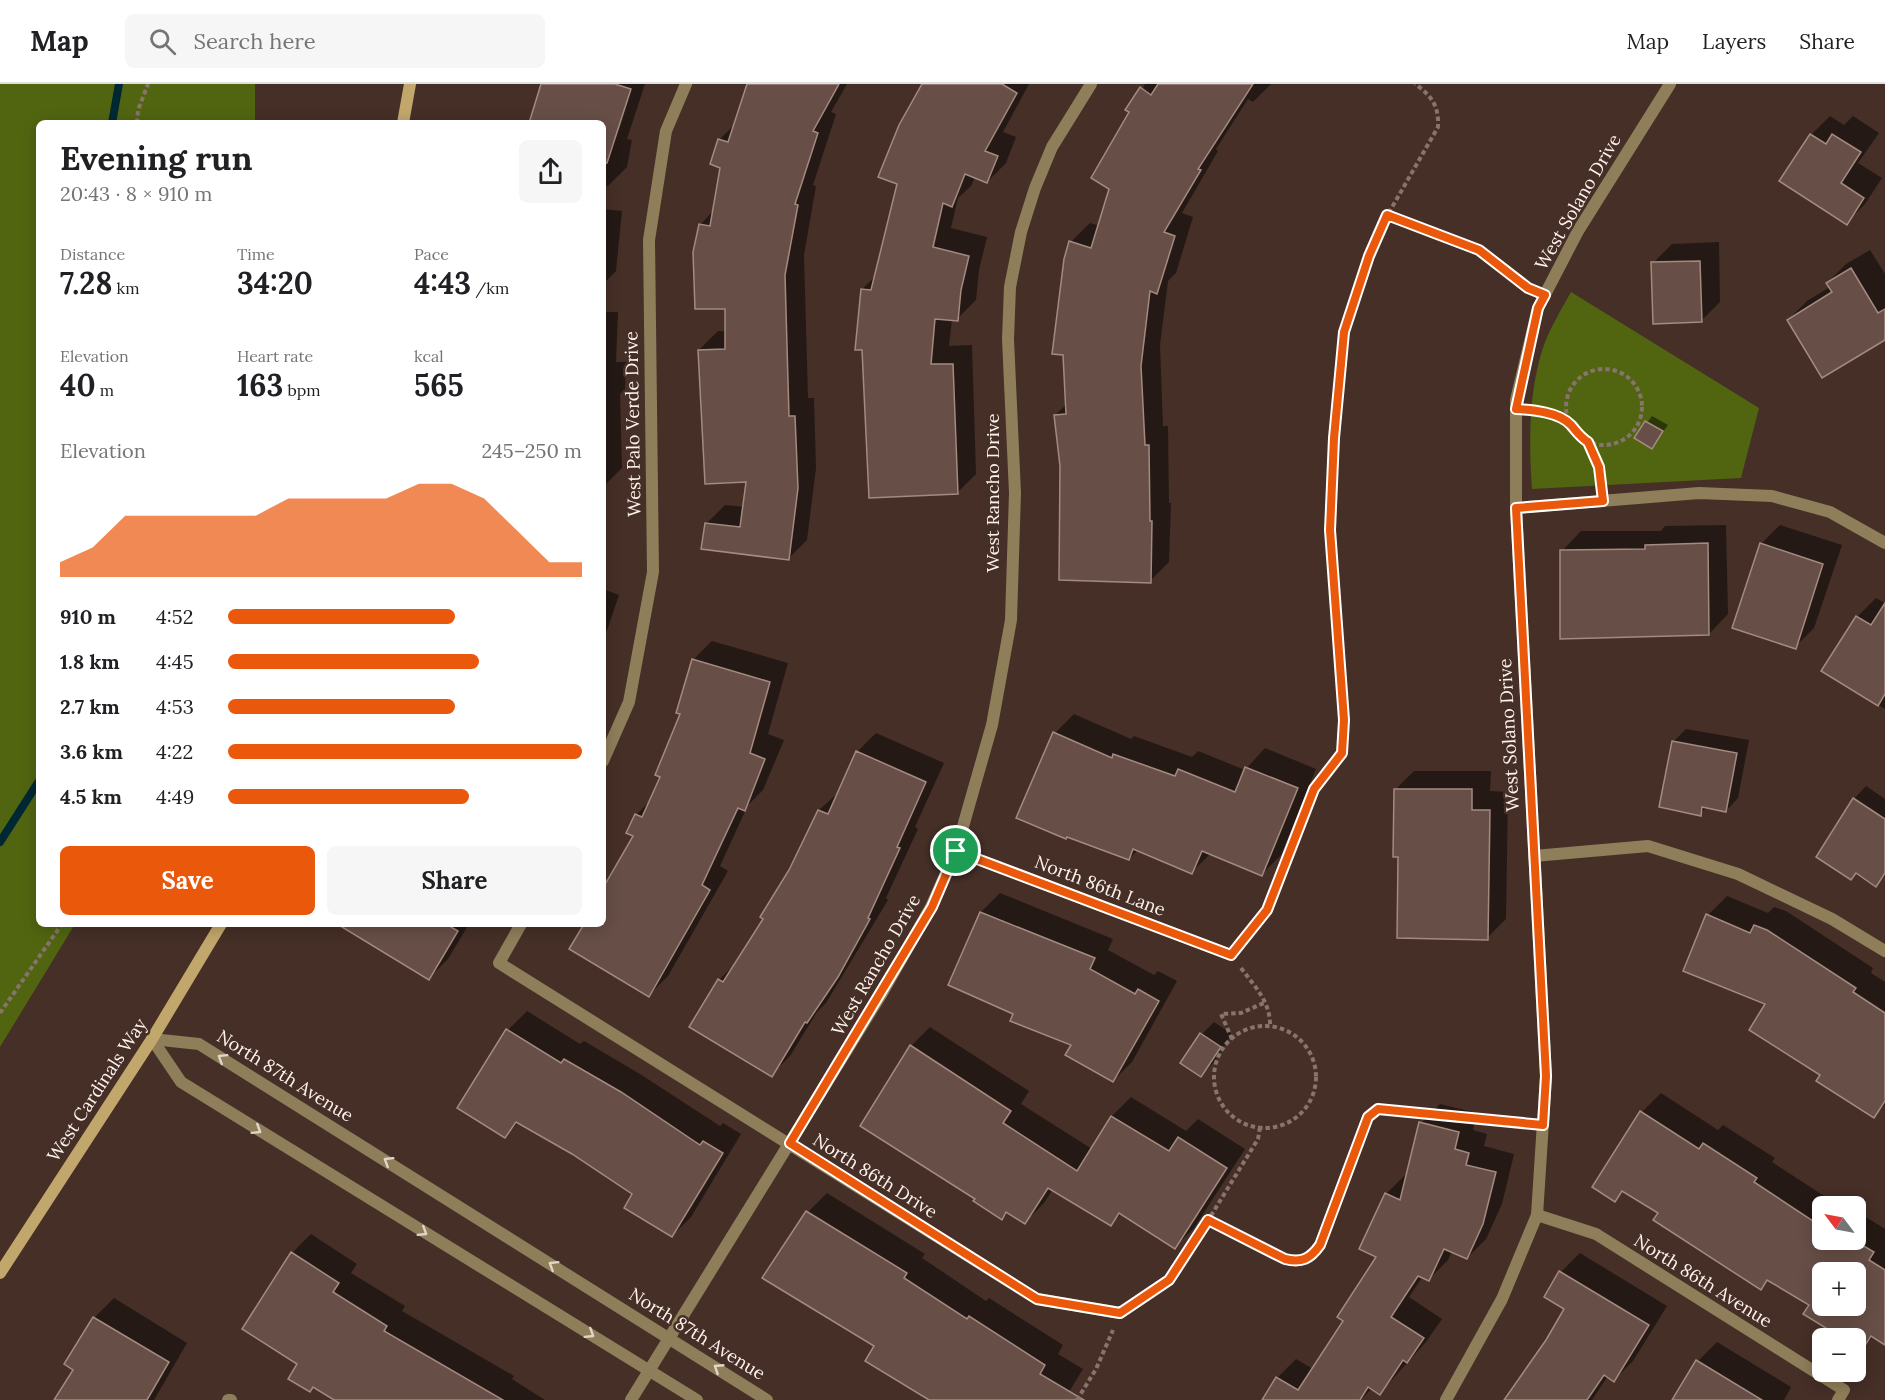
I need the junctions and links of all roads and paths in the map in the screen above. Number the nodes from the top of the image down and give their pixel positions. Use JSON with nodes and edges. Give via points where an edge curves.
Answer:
{"nodes":[{"id":1,"x":148,"y":84,"type":"edge"},
{"id":2,"x":411,"y":84,"type":"edge"},
{"id":3,"x":686,"y":84,"type":"edge"},
{"id":4,"x":1091,"y":84,"type":"edge"},
{"id":5,"x":1415,"y":84,"type":"edge"},
{"id":6,"x":1670,"y":84,"type":"edge"},
{"id":7,"x":137,"y":120,"type":"edge"},
{"id":8,"x":404,"y":120,"type":"edge"},
{"id":9,"x":1387,"y":215,"type":"junction"},
{"id":10,"x":1545,"y":295,"type":"junction"},
{"id":11,"x":1516,"y":409,"type":"junction"},
{"id":12,"x":1570,"y":424,"type":"junction"},
{"id":13,"x":1588,"y":442,"type":"junction"},
{"id":14,"x":1603,"y":501,"type":"junction"},
{"id":15,"x":1516,"y":508,"type":"junction"},
{"id":16,"x":1885,"y":543,"type":"edge"},
{"id":17,"x":606,"y":754,"type":"edge"},
{"id":18,"x":956,"y":851,"type":"junction"},
{"id":19,"x":1533,"y":856,"type":"junction"},
{"id":20,"x":60,"y":927,"type":"edge"},
{"id":21,"x":219,"y":927,"type":"edge"},
{"id":22,"x":519,"y":927,"type":"edge"},
{"id":23,"x":1885,"y":951,"type":"edge"},
{"id":24,"x":1231,"y":955,"type":"junction"},
{"id":25,"x":1266,"y":1002,"type":"junction"},
{"id":26,"x":0,"y":1013,"type":"edge"},
{"id":27,"x":1270,"y":1027,"type":"junction"},
{"id":28,"x":152,"y":1039,"type":"junction"},
{"id":29,"x":1232,"y":1039,"type":"junction"},
{"id":30,"x":1543,"y":1125,"type":"junction"},
{"id":31,"x":1260,"y":1127,"type":"junction"},
{"id":32,"x":790,"y":1143,"type":"junction"},
{"id":33,"x":1537,"y":1215,"type":"junction"},
{"id":34,"x":1208,"y":1220,"type":"junction"},
{"id":35,"x":0,"y":1273,"type":"edge"},
{"id":36,"x":1120,"y":1313,"type":"junction"},
{"id":37,"x":670,"y":1338,"type":"junction"},
{"id":38,"x":649,"y":1370,"type":"junction"},
{"id":39,"x":1841,"y":1395,"type":"edge"},
{"id":40,"x":631,"y":1400,"type":"edge"},
{"id":41,"x":697,"y":1400,"type":"edge"},
{"id":42,"x":768,"y":1400,"type":"edge"},
{"id":43,"x":1077,"y":1400,"type":"edge"},
{"id":44,"x":1446,"y":1400,"type":"edge"}],
"edges":[{"from":1,"to":7,"type":"path"},
{"from":2,"to":8,"type":"main road"},
{"from":3,"to":17,"type":"street","name":"West Palo Verde Drive","via":[[666,131],[649,240],[653,572],[629,702]]},
{"from":4,"to":18,"type":"street","name":"West Rancho Drive","via":[[1052,147],[1035,188],[1010,287],[1008,339],[1015,493],[1011,620],[992,725]]},
{"from":5,"to":9,"type":"path","via":[[1435,104],[1438,127]]},
{"from":6,"to":10,"type":"street","name":"West Solano Drive","via":[[1578,231]]},
{"from":9,"to":10,"type":"path","via":[[1479,250],[1528,288]]},
{"from":9,"to":24,"type":"path","via":[[1350,310],[1338,381],[1329,494],[1344,720],[1342,753],[1314,789],[1267,910]]},
{"from":10,"to":11,"type":"street","name":"West Solano Drive","via":[[1538,308]]},
{"from":11,"to":12,"type":"path","via":[[1536,410]]},
{"from":11,"to":15,"type":"street","name":"West Solano Drive"},
{"from":12,"to":13,"type":"path"},
{"from":12,"to":13,"type":"path","via":[[1568,395],[1580,379],[1599,370],[1628,378],[1642,404],[1635,429],[1614,444]]},
{"from":13,"to":14,"type":"path","via":[[1599,467]]},
{"from":14,"to":15,"type":"street"},
{"from":14,"to":16,"type":"street","via":[[1700,493],[1772,496],[1830,512]]},
{"from":15,"to":19,"type":"street","name":"West Solano Drive"},
{"from":18,"to":24,"type":"street","name":"North 86th Lane"},
{"from":18,"to":32,"type":"street","name":"West Rancho Drive","via":[[932,907]]},
{"from":19,"to":23,"type":"street","via":[[1648,846],[1738,874]]},
{"from":19,"to":30,"type":"street","name":"West Solano Drive","via":[[1546,1076]]},
{"from":20,"to":26,"type":"path"},
{"from":21,"to":28,"type":"main road","name":"West Cardinals Way"},
{"from":22,"to":32,"type":"street","name":"North 86th Drive","via":[[499,963]]},
{"from":24,"to":25,"type":"path"},
{"from":25,"to":27,"type":"path"},
{"from":25,"to":29,"type":"path","via":[[1241,1013],[1221,1014]]},
{"from":27,"to":29,"type":"path","via":[[1257,1027]]},
{"from":27,"to":31,"type":"path","via":[[1289,1032],[1302,1042],[1316,1071],[1315,1087],[1299,1115],[1286,1123]]},
{"from":28,"to":35,"type":"main road","name":"West Cardinals Way"},
{"from":37,"to":28,"type":"street","name":"North 87th Avenue","one_way":true,"via":[[199,1044]]},
{"from":28,"to":38,"type":"street","one_way":true,"via":[[181,1083]]},
{"from":29,"to":31,"type":"path","via":[[1219,1055],[1215,1086],[1229,1113],[1241,1122]]},
{"from":30,"to":33,"type":"street","name":"West Solano Drive"},
{"from":30,"to":34,"type":"path","via":[[1378,1109],[1372,1112],[1327,1231],[1307,1260],[1285,1259]]},
{"from":31,"to":34,"type":"path","via":[[1257,1139]]},
{"from":32,"to":36,"type":"street","name":"North 86th Drive","via":[[1037,1299]]},
{"from":32,"to":37,"type":"street","name":"West Rancho Drive"},
{"from":33,"to":39,"type":"street","name":"North 86th Avenue","via":[[1596,1234]]},
{"from":33,"to":44,"type":"street","name":"West Solano Drive","via":[[1502,1299]]},
{"from":34,"to":36,"type":"path","via":[[1169,1280]]},
{"from":36,"to":43,"type":"path","via":[[1096,1369]]},
{"from":37,"to":38,"type":"street","name":"West Rancho Drive"},
{"from":42,"to":37,"type":"street","name":"North 87th Avenue","one_way":true},
{"from":38,"to":40,"type":"street","name":"West Rancho Drive"},
{"from":38,"to":41,"type":"street"}]}
